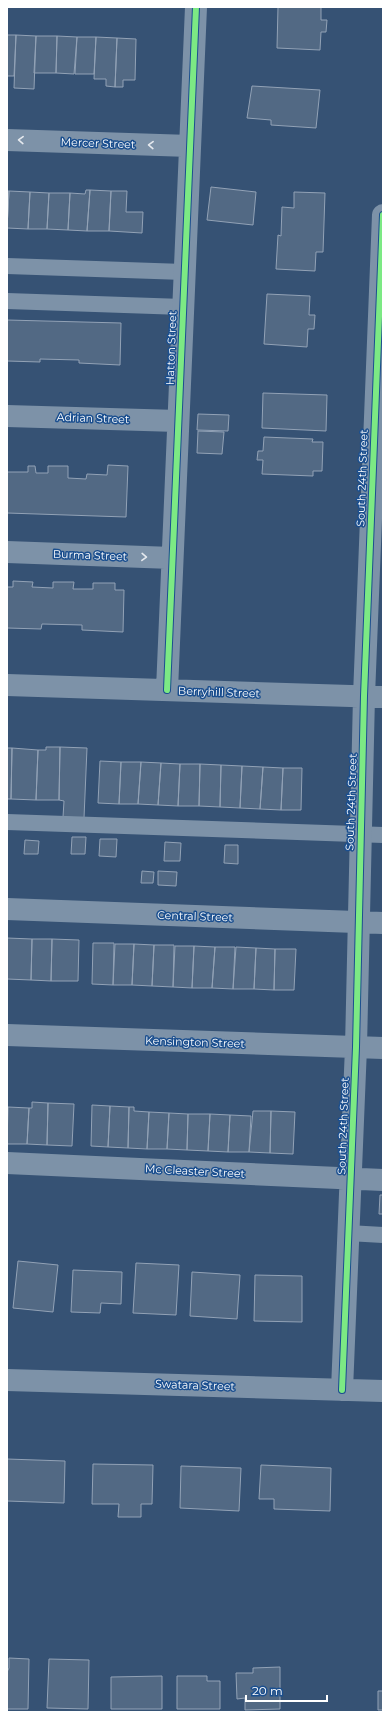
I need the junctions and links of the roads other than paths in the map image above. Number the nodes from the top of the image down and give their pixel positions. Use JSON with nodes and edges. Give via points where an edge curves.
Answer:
{"nodes":[{"id":1,"x":196,"y":7,"type":"edge"},
{"id":2,"x":7,"y":140,"type":"edge"},
{"id":3,"x":190,"y":146,"type":"junction"},
{"id":4,"x":383,"y":215,"type":"edge"},
{"id":5,"x":7,"y":266,"type":"edge"},
{"id":6,"x":184,"y":272,"type":"junction"},
{"id":7,"x":7,"y":301,"type":"edge"},
{"id":8,"x":183,"y":307,"type":"junction"},
{"id":9,"x":7,"y":416,"type":"edge"},
{"id":10,"x":178,"y":421,"type":"junction"},
{"id":11,"x":7,"y":552,"type":"edge"},
{"id":12,"x":172,"y":558,"type":"junction"},
{"id":13,"x":7,"y":685,"type":"edge"},
{"id":14,"x":167,"y":690,"type":"junction"},
{"id":15,"x":373,"y":697,"type":"edge"},
{"id":16,"x":7,"y":822,"type":"edge"},
{"id":17,"x":360,"y":834,"type":"junction"},
{"id":18,"x":383,"y":835,"type":"edge"},
{"id":19,"x":7,"y":909,"type":"edge"},
{"id":20,"x":358,"y":922,"type":"junction"},
{"id":21,"x":383,"y":923,"type":"edge"},
{"id":22,"x":7,"y":1035,"type":"edge"},
{"id":23,"x":356,"y":1047,"type":"junction"},
{"id":24,"x":383,"y":1048,"type":"edge"},
{"id":25,"x":7,"y":1163,"type":"edge"},
{"id":26,"x":351,"y":1178,"type":"junction"},
{"id":27,"x":383,"y":1180,"type":"edge"},
{"id":28,"x":348,"y":1233,"type":"junction"},
{"id":29,"x":383,"y":1235,"type":"edge"},
{"id":30,"x":7,"y":1380,"type":"edge"},
{"id":31,"x":342,"y":1390,"type":"junction"},
{"id":32,"x":383,"y":1391,"type":"edge"}],
"edges":[{"from":1,"to":3,"type":"street","name":"Hatton Street"},
{"from":3,"to":2,"type":"street","name":"Mercer Street","one_way":true},
{"from":3,"to":6,"type":"street","name":"Hatton Street"},
{"from":4,"to":15,"type":"street","name":"South 24th Street"},
{"from":5,"to":6,"type":"lane"},
{"from":6,"to":8,"type":"street","name":"Hatton Street"},
{"from":7,"to":8,"type":"lane"},
{"from":8,"to":10,"type":"street","name":"Hatton Street"},
{"from":9,"to":10,"type":"street","name":"Adrian Street"},
{"from":10,"to":12,"type":"street","name":"Hatton Street"},
{"from":11,"to":12,"type":"street","name":"Burma Street","one_way":true},
{"from":12,"to":14,"type":"street","name":"Hatton Street"},
{"from":13,"to":14,"type":"street","name":"Berryhill Street"},
{"from":14,"to":15,"type":"street","name":"Berryhill Street"},
{"from":15,"to":17,"type":"street","name":"South 24th Street"},
{"from":16,"to":17,"type":"lane"},
{"from":17,"to":18,"type":"lane"},
{"from":17,"to":20,"type":"street","name":"South 24th Street"},
{"from":19,"to":20,"type":"street","name":"Central Street"},
{"from":20,"to":21,"type":"street","name":"Central Street"},
{"from":20,"to":23,"type":"street","name":"South 24th Street"},
{"from":22,"to":23,"type":"street","name":"Kensington Street"},
{"from":23,"to":24,"type":"street","name":"Kensington Street"},
{"from":23,"to":26,"type":"street","name":"South 24th Street"},
{"from":25,"to":26,"type":"street","name":"Mc Cleaster Street"},
{"from":26,"to":27,"type":"street","name":"Mc Cleaster Street"},
{"from":26,"to":28,"type":"street","name":"South 24th Street"},
{"from":28,"to":29,"type":"lane"},
{"from":28,"to":31,"type":"street","name":"South 24th Street"},
{"from":30,"to":31,"type":"street","name":"Swatara Street"},
{"from":31,"to":32,"type":"street","name":"Swatara Street"}]}
